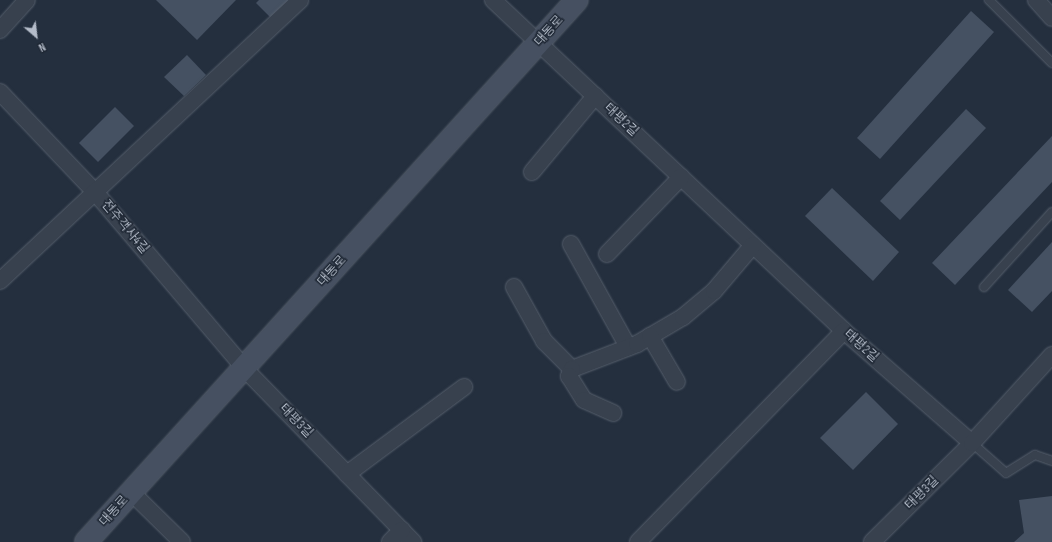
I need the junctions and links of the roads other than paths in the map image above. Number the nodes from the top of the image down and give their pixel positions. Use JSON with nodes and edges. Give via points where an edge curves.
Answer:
{"nodes":[{"id":1,"x":27,"y":0,"type":"edge"},
{"id":2,"x":300,"y":0,"type":"edge"},
{"id":3,"x":493,"y":0,"type":"edge"},
{"id":4,"x":577,"y":0,"type":"edge"},
{"id":5,"x":989,"y":0,"type":"edge"},
{"id":6,"x":1036,"y":0,"type":"edge"},
{"id":7,"x":1052,"y":18,"type":"edge"},
{"id":8,"x":0,"y":30,"type":"edge"},
{"id":9,"x":538,"y":43,"type":"junction"},
{"id":10,"x":1052,"y":63,"type":"edge"},
{"id":11,"x":0,"y":92,"type":"edge"},
{"id":12,"x":595,"y":96,"type":"junction"},
{"id":13,"x":532,"y":172,"type":"dead end"},
{"id":14,"x":681,"y":177,"type":"junction"},
{"id":15,"x":95,"y":192,"type":"junction"},
{"id":16,"x":1052,"y":212,"type":"edge"},
{"id":17,"x":571,"y":244,"type":"dead end"},
{"id":18,"x":754,"y":246,"type":"junction"},
{"id":19,"x":607,"y":254,"type":"dead end"},
{"id":20,"x":0,"y":281,"type":"edge"},
{"id":21,"x":514,"y":287,"type":"dead end"},
{"id":22,"x":984,"y":287,"type":"dead end"},
{"id":23,"x":844,"y":331,"type":"junction"},
{"id":24,"x":650,"y":336,"type":"junction"},
{"id":25,"x":628,"y":347,"type":"junction"},
{"id":26,"x":1052,"y":355,"type":"edge"},
{"id":27,"x":244,"y":368,"type":"junction"},
{"id":28,"x":572,"y":369,"type":"junction"},
{"id":29,"x":678,"y":382,"type":"dead end"},
{"id":30,"x":464,"y":387,"type":"dead end"},
{"id":31,"x":613,"y":413,"type":"dead end"},
{"id":32,"x":972,"y":443,"type":"junction"},
{"id":33,"x":1052,"y":461,"type":"edge"},
{"id":34,"x":347,"y":474,"type":"junction"},
{"id":35,"x":131,"y":492,"type":"junction"},
{"id":36,"x":402,"y":530,"type":"junction"},
{"id":37,"x":86,"y":542,"type":"edge"},
{"id":38,"x":182,"y":542,"type":"edge"},
{"id":39,"x":390,"y":542,"type":"edge"},
{"id":40,"x":413,"y":542,"type":"edge"},
{"id":41,"x":638,"y":542,"type":"edge"},
{"id":42,"x":872,"y":542,"type":"edge"}],
"edges":[{"from":1,"to":8,"type":"street"},
{"from":2,"to":15,"type":"street"},
{"from":3,"to":9,"type":"street","name":"태평2길"},
{"from":4,"to":9,"type":"street","name":"대동로"},
{"from":5,"to":10,"type":"lane"},
{"from":6,"to":7,"type":"street"},
{"from":9,"to":12,"type":"street","name":"태평2길"},
{"from":9,"to":27,"type":"street","name":"대동로"},
{"from":11,"to":15,"type":"street","name":"전주객사4길"},
{"from":12,"to":13,"type":"street","name":"태평2길"},
{"from":12,"to":14,"type":"street","name":"태평2길"},
{"from":14,"to":18,"type":"street","name":"태평2길"},
{"from":14,"to":19,"type":"street"},
{"from":15,"to":20,"type":"street"},
{"from":15,"to":27,"type":"street","name":"전주객사4길"},
{"from":16,"to":22,"type":"lane"},
{"from":17,"to":25,"type":"street"},
{"from":18,"to":23,"type":"street","name":"태평2길"},
{"from":18,"to":24,"type":"street","via":[[714,291],[683,317]]},
{"from":21,"to":28,"type":"street","via":[[544,341]]},
{"from":23,"to":32,"type":"street","name":"태평2길"},
{"from":23,"to":41,"type":"street"},
{"from":24,"to":25,"type":"street"},
{"from":24,"to":29,"type":"street"},
{"from":25,"to":28,"type":"street"},
{"from":26,"to":32,"type":"street","name":"태평3길"},
{"from":27,"to":34,"type":"street","name":"태평3길"},
{"from":27,"to":35,"type":"street","name":"대동로"},
{"from":28,"to":31,"type":"street","via":[[569,376],[584,400]]},
{"from":30,"to":34,"type":"street"},
{"from":32,"to":33,"type":"lane","via":[[1006,473],[1035,455]]},
{"from":32,"to":42,"type":"street","name":"태평3길"},
{"from":34,"to":36,"type":"street","name":"태평3길"},
{"from":35,"to":37,"type":"street","name":"대동로"},
{"from":35,"to":38,"type":"street"},
{"from":36,"to":39,"type":"street"},
{"from":36,"to":40,"type":"street","name":"태평3길"}]}
